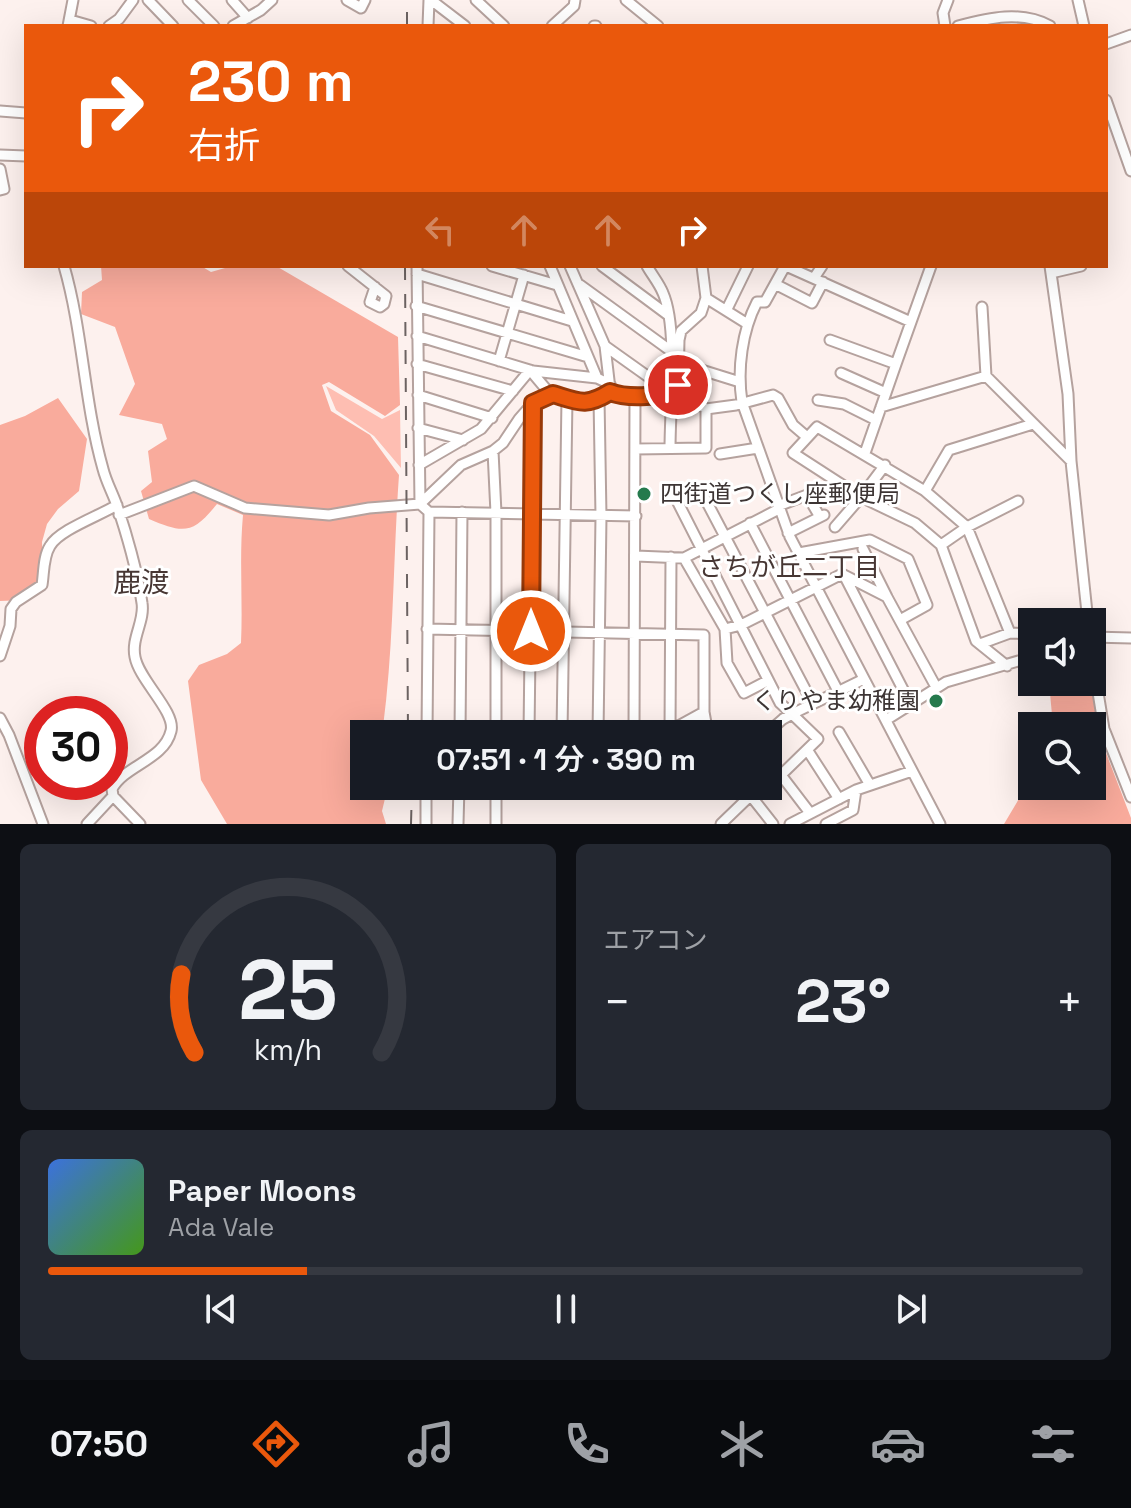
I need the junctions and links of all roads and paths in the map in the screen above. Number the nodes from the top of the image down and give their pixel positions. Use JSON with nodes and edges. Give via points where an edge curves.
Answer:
{"nodes":[{"id":1,"x":73,"y":0,"type":"edge"},
{"id":2,"x":133,"y":0,"type":"edge"},
{"id":3,"x":148,"y":0,"type":"edge"},
{"id":4,"x":188,"y":0,"type":"edge"},
{"id":5,"x":232,"y":0,"type":"edge"},
{"id":6,"x":272,"y":0,"type":"edge"},
{"id":7,"x":347,"y":0,"type":"edge"},
{"id":8,"x":365,"y":0,"type":"edge"},
{"id":9,"x":430,"y":0,"type":"edge"},
{"id":10,"x":476,"y":0,"type":"edge"},
{"id":11,"x":575,"y":0,"type":"edge"},
{"id":12,"x":626,"y":0,"type":"edge"},
{"id":13,"x":948,"y":0,"type":"edge"},
{"id":14,"x":1078,"y":0,"type":"edge"},
{"id":15,"x":248,"y":18,"type":"junction"},
{"id":16,"x":991,"y":22,"type":"edge"},
{"id":17,"x":69,"y":23,"type":"edge"},
{"id":18,"x":112,"y":24,"type":"edge"},
{"id":19,"x":171,"y":24,"type":"edge"},
{"id":20,"x":212,"y":24,"type":"edge"},
{"id":21,"x":237,"y":24,"type":"edge"},
{"id":22,"x":428,"y":24,"type":"edge"},
{"id":23,"x":462,"y":24,"type":"edge"},
{"id":24,"x":502,"y":24,"type":"edge"},
{"id":25,"x":554,"y":24,"type":"edge"},
{"id":26,"x":656,"y":24,"type":"edge"},
{"id":27,"x":945,"y":24,"type":"edge"},
{"id":28,"x":1044,"y":24,"type":"edge"},
{"id":29,"x":1084,"y":24,"type":"edge"},
{"id":30,"x":1131,"y":35,"type":"edge"},
{"id":31,"x":1108,"y":43,"type":"edge"},
{"id":32,"x":1108,"y":106,"type":"edge"},
{"id":33,"x":0,"y":111,"type":"edge"},
{"id":34,"x":24,"y":113,"type":"edge"},
{"id":35,"x":0,"y":155,"type":"edge"},
{"id":36,"x":24,"y":156,"type":"edge"},
{"id":37,"x":0,"y":169,"type":"edge"},
{"id":38,"x":1131,"y":171,"type":"edge"},
{"id":39,"x":0,"y":190,"type":"edge"},
{"id":40,"x":64,"y":268,"type":"edge"},
{"id":41,"x":351,"y":268,"type":"edge"},
{"id":42,"x":499,"y":268,"type":"edge"},
{"id":43,"x":551,"y":268,"type":"edge"},
{"id":44,"x":571,"y":268,"type":"edge"},
{"id":45,"x":605,"y":268,"type":"edge"},
{"id":46,"x":648,"y":268,"type":"edge"},
{"id":47,"x":747,"y":268,"type":"edge"},
{"id":48,"x":785,"y":268,"type":"edge"},
{"id":49,"x":791,"y":268,"type":"edge"},
{"id":50,"x":822,"y":268,"type":"edge"},
{"id":51,"x":930,"y":268,"type":"edge"},
{"id":52,"x":705,"y":269,"type":"edge"},
{"id":53,"x":1051,"y":269,"type":"edge"},
{"id":54,"x":417,"y":270,"type":"edge"},
{"id":55,"x":524,"y":275,"type":"junction"},
{"id":56,"x":819,"y":280,"type":"junction"},
{"id":57,"x":578,"y":284,"type":"junction"},
{"id":58,"x":775,"y":284,"type":"junction"},
{"id":59,"x":557,"y":285,"type":"junction"},
{"id":60,"x":375,"y":287,"type":"dead end"},
{"id":61,"x":706,"y":298,"type":"junction"},
{"id":62,"x":516,"y":304,"type":"junction"},
{"id":63,"x":416,"y":306,"type":"junction"},
{"id":64,"x":982,"y":307,"type":"dead end"},
{"id":65,"x":727,"y":309,"type":"junction"},
{"id":66,"x":668,"y":315,"type":"junction"},
{"id":67,"x":572,"y":321,"type":"junction"},
{"id":68,"x":911,"y":322,"type":"junction"},
{"id":69,"x":746,"y":323,"type":"junction"},
{"id":70,"x":507,"y":333,"type":"junction"},
{"id":71,"x":417,"y":336,"type":"junction"},
{"id":72,"x":830,"y":340,"type":"dead end"},
{"id":73,"x":605,"y":346,"type":"junction"},
{"id":74,"x":671,"y":351,"type":"junction"},
{"id":75,"x":588,"y":357,"type":"junction"},
{"id":76,"x":499,"y":361,"type":"junction"},
{"id":77,"x":679,"y":363,"type":"junction"},
{"id":78,"x":417,"y":364,"type":"junction"},
{"id":79,"x":896,"y":364,"type":"junction"},
{"id":80,"x":530,"y":370,"type":"junction"},
{"id":81,"x":841,"y":373,"type":"dead end"},
{"id":82,"x":986,"y":376,"type":"junction"},
{"id":83,"x":597,"y":378,"type":"junction"},
{"id":84,"x":740,"y":382,"type":"junction"},
{"id":85,"x":610,"y":388,"type":"junction"},
{"id":86,"x":513,"y":391,"type":"junction"},
{"id":87,"x":669,"y":392,"type":"junction"},
{"id":88,"x":886,"y":393,"type":"junction"},
{"id":89,"x":418,"y":395,"type":"junction"},
{"id":90,"x":551,"y":395,"type":"junction"},
{"id":91,"x":635,"y":396,"type":"junction"},
{"id":92,"x":567,"y":398,"type":"junction"},
{"id":93,"x":599,"y":398,"type":"junction"},
{"id":94,"x":818,"y":400,"type":"dead end"},
{"id":95,"x":742,"y":402,"type":"junction"},
{"id":96,"x":533,"y":403,"type":"junction"},
{"id":97,"x":881,"y":407,"type":"junction"},
{"id":98,"x":706,"y":409,"type":"junction"},
{"id":99,"x":492,"y":418,"type":"junction"},
{"id":100,"x":876,"y":420,"type":"junction"},
{"id":101,"x":1033,"y":424,"type":"junction"},
{"id":102,"x":418,"y":428,"type":"junction"},
{"id":103,"x":807,"y":437,"type":"junction"},
{"id":104,"x":463,"y":440,"type":"junction"},
{"id":105,"x":670,"y":448,"type":"junction"},
{"id":106,"x":758,"y":448,"type":"junction"},
{"id":107,"x":635,"y":449,"type":"junction"},
{"id":108,"x":493,"y":451,"type":"junction"},
{"id":109,"x":865,"y":453,"type":"junction"},
{"id":110,"x":720,"y":454,"type":"dead end"},
{"id":111,"x":1071,"y":461,"type":"junction"},
{"id":112,"x":419,"y":465,"type":"junction"},
{"id":113,"x":885,"y":465,"type":"junction"},
{"id":114,"x":672,"y":491,"type":"dead end"},
{"id":115,"x":701,"y":491,"type":"dead end"},
{"id":116,"x":925,"y":491,"type":"junction"},
{"id":117,"x":861,"y":497,"type":"junction"},
{"id":118,"x":1018,"y":501,"type":"dead end"},
{"id":119,"x":420,"y":504,"type":"junction"},
{"id":120,"x":779,"y":508,"type":"junction"},
{"id":121,"x":118,"y":510,"type":"junction"},
{"id":122,"x":429,"y":512,"type":"junction"},
{"id":123,"x":462,"y":512,"type":"junction"},
{"id":124,"x":496,"y":513,"type":"junction"},
{"id":125,"x":531,"y":514,"type":"junction"},
{"id":126,"x":565,"y":515,"type":"junction"},
{"id":127,"x":601,"y":516,"type":"junction"},
{"id":128,"x":636,"y":516,"type":"junction"},
{"id":129,"x":750,"y":523,"type":"junction"},
{"id":130,"x":835,"y":527,"type":"dead end"},
{"id":131,"x":967,"y":527,"type":"junction"},
{"id":132,"x":788,"y":533,"type":"junction"},
{"id":133,"x":725,"y":535,"type":"junction"},
{"id":134,"x":941,"y":545,"type":"junction"},
{"id":135,"x":702,"y":547,"type":"junction"},
{"id":136,"x":863,"y":549,"type":"dead end"},
{"id":137,"x":799,"y":553,"type":"junction"},
{"id":138,"x":636,"y":556,"type":"junction"},
{"id":139,"x":671,"y":557,"type":"junction"},
{"id":140,"x":684,"y":558,"type":"junction"},
{"id":141,"x":843,"y":574,"type":"junction"},
{"id":142,"x":817,"y":587,"type":"junction"},
{"id":143,"x":887,"y":597,"type":"junction"},
{"id":144,"x":790,"y":599,"type":"junction"},
{"id":145,"x":1087,"y":608,"type":"edge"},
{"id":146,"x":765,"y":612,"type":"junction"},
{"id":147,"x":900,"y":620,"type":"junction"},
{"id":148,"x":741,"y":625,"type":"junction"},
{"id":149,"x":427,"y":629,"type":"junction"},
{"id":150,"x":725,"y":629,"type":"junction"},
{"id":151,"x":461,"y":630,"type":"junction"},
{"id":152,"x":497,"y":631,"type":"junction"},
{"id":153,"x":531,"y":631,"type":"junction"},
{"id":154,"x":565,"y":632,"type":"junction"},
{"id":155,"x":599,"y":633,"type":"junction"},
{"id":156,"x":634,"y":633,"type":"junction"},
{"id":157,"x":1010,"y":633,"type":"junction"},
{"id":158,"x":1018,"y":633,"type":"edge"},
{"id":159,"x":670,"y":634,"type":"junction"},
{"id":160,"x":1106,"y":637,"type":"edge"},
{"id":161,"x":1131,"y":638,"type":"edge"},
{"id":162,"x":980,"y":644,"type":"junction"},
{"id":163,"x":0,"y":656,"type":"edge"},
{"id":164,"x":1018,"y":662,"type":"edge"},
{"id":165,"x":1007,"y":666,"type":"junction"},
{"id":166,"x":864,"y":679,"type":"junction"},
{"id":167,"x":767,"y":681,"type":"junction"},
{"id":168,"x":936,"y":687,"type":"junction"},
{"id":169,"x":838,"y":691,"type":"junction"},
{"id":170,"x":1099,"y":696,"type":"edge"},
{"id":171,"x":910,"y":703,"type":"junction"},
{"id":172,"x":813,"y":704,"type":"junction"},
{"id":173,"x":704,"y":712,"type":"junction"},
{"id":174,"x":792,"y":714,"type":"junction"},
{"id":175,"x":0,"y":718,"type":"edge"},
{"id":176,"x":427,"y":720,"type":"edge"},
{"id":177,"x":460,"y":720,"type":"edge"},
{"id":178,"x":496,"y":720,"type":"edge"},
{"id":179,"x":529,"y":720,"type":"edge"},
{"id":180,"x":562,"y":720,"type":"edge"},
{"id":181,"x":598,"y":720,"type":"edge"},
{"id":182,"x":634,"y":720,"type":"edge"},
{"id":183,"x":667,"y":720,"type":"edge"},
{"id":184,"x":690,"y":720,"type":"edge"},
{"id":185,"x":705,"y":720,"type":"edge"},
{"id":186,"x":782,"y":720,"type":"edge"},
{"id":187,"x":886,"y":720,"type":"junction"},
{"id":188,"x":839,"y":732,"type":"dead end"},
{"id":189,"x":808,"y":751,"type":"junction"},
{"id":190,"x":912,"y":771,"type":"junction"},
{"id":191,"x":128,"y":773,"type":"edge"},
{"id":192,"x":782,"y":774,"type":"joint"},
{"id":193,"x":870,"y":785,"type":"junction"},
{"id":194,"x":856,"y":790,"type":"junction"},
{"id":195,"x":1131,"y":797,"type":"edge"},
{"id":196,"x":839,"y":799,"type":"junction"},
{"id":197,"x":109,"y":800,"type":"edge"},
{"id":198,"x":117,"y":800,"type":"edge"},
{"id":199,"x":426,"y":800,"type":"edge"},
{"id":200,"x":459,"y":800,"type":"edge"},
{"id":201,"x":496,"y":800,"type":"edge"},
{"id":202,"x":746,"y":800,"type":"edge"},
{"id":203,"x":753,"y":800,"type":"edge"},
{"id":204,"x":810,"y":813,"type":"junction"},
{"id":205,"x":845,"y":820,"type":"edge"},
{"id":206,"x":43,"y":824,"type":"edge"},
{"id":207,"x":87,"y":824,"type":"edge"},
{"id":208,"x":140,"y":824,"type":"edge"},
{"id":209,"x":426,"y":824,"type":"edge"},
{"id":210,"x":458,"y":824,"type":"edge"},
{"id":211,"x":496,"y":824,"type":"edge"},
{"id":212,"x":721,"y":824,"type":"edge"},
{"id":213,"x":773,"y":824,"type":"edge"},
{"id":214,"x":790,"y":824,"type":"edge"},
{"id":215,"x":826,"y":824,"type":"edge"},
{"id":216,"x":940,"y":824,"type":"edge"}],
"edges":[{"from":1,"to":17,"type":"street"},
{"from":2,"to":18,"type":"street"},
{"from":3,"to":19,"type":"street"},
{"from":4,"to":20,"type":"street"},
{"from":5,"to":15,"type":"street"},
{"from":6,"to":15,"type":"street"},
{"from":7,"to":8,"type":"street","via":[[361,8]]},
{"from":9,"to":22,"type":"street"},
{"from":9,"to":23,"type":"street"},
{"from":10,"to":24,"type":"street"},
{"from":11,"to":25,"type":"street"},
{"from":12,"to":26,"type":"street"},
{"from":13,"to":27,"type":"street"},
{"from":14,"to":29,"type":"street"},
{"from":15,"to":21,"type":"street"},
{"from":16,"to":28,"type":"street","via":[[1028,18]]},
{"from":30,"to":31,"type":"street"},
{"from":32,"to":38,"type":"street"},
{"from":33,"to":34,"type":"street"},
{"from":35,"to":36,"type":"street"},
{"from":37,"to":39,"type":"street"},
{"from":40,"to":121,"type":"street","via":[[92,423]]},
{"from":41,"to":60,"type":"street"},
{"from":42,"to":55,"type":"street"},
{"from":43,"to":59,"type":"street"},
{"from":44,"to":57,"type":"street"},
{"from":45,"to":66,"type":"street"},
{"from":46,"to":66,"type":"street"},
{"from":47,"to":65,"type":"street"},
{"from":48,"to":58,"type":"street"},
{"from":49,"to":56,"type":"street"},
{"from":50,"to":56,"type":"street"},
{"from":51,"to":68,"type":"street"},
{"from":52,"to":61,"type":"street"},
{"from":53,"to":111,"type":"street"},
{"from":54,"to":62,"type":"street"},
{"from":54,"to":63,"type":"street"},
{"from":55,"to":59,"type":"street"},
{"from":55,"to":62,"type":"street"},
{"from":56,"to":58,"type":"street","via":[[812,303]]},
{"from":56,"to":68,"type":"street"},
{"from":57,"to":73,"type":"street"},
{"from":57,"to":74,"type":"street"},
{"from":58,"to":69,"type":"street"},
{"from":59,"to":67,"type":"street"},
{"from":61,"to":65,"type":"street"},
{"from":61,"to":77,"type":"street","via":[[701,313],[681,331]]},
{"from":62,"to":67,"type":"street"},
{"from":62,"to":70,"type":"street"},
{"from":63,"to":70,"type":"street"},
{"from":63,"to":71,"type":"street"},
{"from":64,"to":82,"type":"street"},
{"from":65,"to":69,"type":"street"},
{"from":66,"to":74,"type":"street"},
{"from":67,"to":75,"type":"street"},
{"from":68,"to":79,"type":"street"},
{"from":69,"to":84,"type":"street"},
{"from":70,"to":75,"type":"street"},
{"from":70,"to":76,"type":"street"},
{"from":71,"to":76,"type":"street"},
{"from":71,"to":78,"type":"street"},
{"from":72,"to":79,"type":"street"},
{"from":73,"to":85,"type":"street"},
{"from":73,"to":87,"type":"street"},
{"from":74,"to":87,"type":"street"},
{"from":75,"to":83,"type":"street"},
{"from":76,"to":80,"type":"street"},
{"from":77,"to":84,"type":"street"},
{"from":77,"to":87,"type":"street","via":[[678,385]]},
{"from":78,"to":86,"type":"street"},
{"from":78,"to":89,"type":"street"},
{"from":79,"to":88,"type":"street"},
{"from":80,"to":83,"type":"street"},
{"from":80,"to":86,"type":"street"},
{"from":80,"to":90,"type":"street"},
{"from":81,"to":88,"type":"street"},
{"from":82,"to":97,"type":"street"},
{"from":82,"to":101,"type":"street"},
{"from":83,"to":85,"type":"street"},
{"from":84,"to":95,"type":"street"},
{"from":85,"to":91,"type":"street","via":[[621,396]]},
{"from":85,"to":93,"type":"street"},
{"from":86,"to":99,"type":"street"},
{"from":87,"to":91,"type":"street"},
{"from":87,"to":98,"type":"street"},
{"from":87,"to":105,"type":"street"},
{"from":88,"to":97,"type":"street"},
{"from":89,"to":99,"type":"street"},
{"from":89,"to":102,"type":"street"},
{"from":90,"to":92,"type":"street"},
{"from":90,"to":96,"type":"street"},
{"from":91,"to":107,"type":"street"},
{"from":92,"to":93,"type":"street","via":[[583,403]]},
{"from":92,"to":126,"type":"street"},
{"from":93,"to":127,"type":"street"},
{"from":94,"to":100,"type":"street","via":[[844,404]]},
{"from":95,"to":98,"type":"street"},
{"from":95,"to":103,"type":"street","via":[[773,395]]},
{"from":95,"to":106,"type":"street"},
{"from":96,"to":108,"type":"street"},
{"from":96,"to":125,"type":"street"},
{"from":97,"to":100,"type":"street"},
{"from":98,"to":105,"type":"street","via":[[706,448]]},
{"from":99,"to":104,"type":"street"},
{"from":100,"to":109,"type":"street"},
{"from":101,"to":111,"type":"street"},
{"from":101,"to":116,"type":"street","via":[[949,450]]},
{"from":102,"to":104,"type":"street"},
{"from":102,"to":112,"type":"street"},
{"from":103,"to":109,"type":"street","via":[[817,427]]},
{"from":103,"to":117,"type":"street","via":[[793,453]]},
{"from":104,"to":112,"type":"street"},
{"from":105,"to":107,"type":"street"},
{"from":106,"to":110,"type":"street"},
{"from":106,"to":120,"type":"street"},
{"from":107,"to":128,"type":"street"},
{"from":108,"to":119,"type":"street","via":[[461,465]]},
{"from":108,"to":124,"type":"street"},
{"from":109,"to":113,"type":"street"},
{"from":111,"to":145,"type":"street"},
{"from":112,"to":119,"type":"street"},
{"from":113,"to":116,"type":"street"},
{"from":113,"to":117,"type":"street"},
{"from":114,"to":135,"type":"street"},
{"from":115,"to":133,"type":"street"},
{"from":116,"to":131,"type":"street"},
{"from":117,"to":130,"type":"street"},
{"from":117,"to":134,"type":"street","via":[[915,523]]},
{"from":118,"to":131,"type":"street"},
{"from":119,"to":121,"type":"street","via":[[329,515],[245,508],[194,486]]},
{"from":119,"to":122,"type":"street"},
{"from":120,"to":129,"type":"street"},
{"from":120,"to":132,"type":"street"},
{"from":120,"to":132,"type":"street","via":[[807,495],[822,516]]},
{"from":121,"to":163,"type":"street","via":[[61,533],[50,545],[42,585],[11,609]]},
{"from":121,"to":191,"type":"street","via":[[142,603],[135,657],[172,724],[157,752]]},
{"from":122,"to":123,"type":"street"},
{"from":122,"to":149,"type":"street"},
{"from":123,"to":124,"type":"street"},
{"from":123,"to":151,"type":"street"},
{"from":124,"to":125,"type":"street"},
{"from":124,"to":152,"type":"street"},
{"from":125,"to":126,"type":"street"},
{"from":125,"to":153,"type":"street"},
{"from":126,"to":127,"type":"street"},
{"from":126,"to":154,"type":"street"},
{"from":127,"to":128,"type":"street"},
{"from":127,"to":155,"type":"street"},
{"from":128,"to":138,"type":"street"},
{"from":129,"to":133,"type":"street"},
{"from":129,"to":144,"type":"street"},
{"from":131,"to":134,"type":"street"},
{"from":131,"to":157,"type":"street"},
{"from":132,"to":137,"type":"street"},
{"from":133,"to":135,"type":"street"},
{"from":133,"to":146,"type":"street"},
{"from":134,"to":162,"type":"street"},
{"from":135,"to":140,"type":"street"},
{"from":135,"to":148,"type":"street"},
{"from":136,"to":143,"type":"street"},
{"from":137,"to":142,"type":"street"},
{"from":137,"to":147,"type":"street","via":[[870,540],[902,555],[927,605]]},
{"from":138,"to":139,"type":"street"},
{"from":138,"to":156,"type":"street"},
{"from":139,"to":140,"type":"street"},
{"from":139,"to":159,"type":"street"},
{"from":140,"to":150,"type":"street"},
{"from":141,"to":142,"type":"street"},
{"from":141,"to":143,"type":"street"},
{"from":141,"to":171,"type":"street"},
{"from":142,"to":144,"type":"street"},
{"from":142,"to":166,"type":"street"},
{"from":143,"to":147,"type":"street"},
{"from":144,"to":146,"type":"street"},
{"from":144,"to":169,"type":"street"},
{"from":146,"to":148,"type":"street"},
{"from":146,"to":172,"type":"street"},
{"from":147,"to":168,"type":"street"},
{"from":148,"to":150,"type":"street"},
{"from":148,"to":167,"type":"street"},
{"from":149,"to":151,"type":"street"},
{"from":149,"to":176,"type":"street"},
{"from":150,"to":167,"type":"street","via":[[727,663],[744,693]]},
{"from":151,"to":152,"type":"street"},
{"from":151,"to":177,"type":"street"},
{"from":152,"to":153,"type":"street"},
{"from":152,"to":178,"type":"street"},
{"from":153,"to":154,"type":"street"},
{"from":153,"to":179,"type":"street"},
{"from":154,"to":155,"type":"street"},
{"from":154,"to":180,"type":"street"},
{"from":155,"to":156,"type":"street"},
{"from":155,"to":181,"type":"street"},
{"from":156,"to":159,"type":"street"},
{"from":156,"to":182,"type":"street"},
{"from":157,"to":158,"type":"street"},
{"from":157,"to":162,"type":"street"},
{"from":159,"to":173,"type":"street","via":[[704,635]]},
{"from":159,"to":183,"type":"street"},
{"from":160,"to":161,"type":"street"},
{"from":162,"to":165,"type":"street"},
{"from":164,"to":165,"type":"street"},
{"from":165,"to":168,"type":"street"},
{"from":166,"to":169,"type":"street"},
{"from":166,"to":187,"type":"street"},
{"from":167,"to":174,"type":"street"},
{"from":168,"to":171,"type":"street"},
{"from":169,"to":172,"type":"street"},
{"from":170,"to":195,"type":"street","via":[[1104,729]]},
{"from":171,"to":187,"type":"street"},
{"from":172,"to":174,"type":"street"},
{"from":173,"to":184,"type":"street"},
{"from":173,"to":185,"type":"street"},
{"from":174,"to":186,"type":"street"},
{"from":174,"to":189,"type":"street","via":[[818,739]]},
{"from":175,"to":206,"type":"street"},
{"from":187,"to":190,"type":"street"},
{"from":188,"to":193,"type":"street"},
{"from":189,"to":192,"type":"street"},
{"from":189,"to":196,"type":"street"},
{"from":190,"to":193,"type":"street"},
{"from":190,"to":216,"type":"street"},
{"from":192,"to":204,"type":"street"},
{"from":193,"to":194,"type":"street"},
{"from":194,"to":196,"type":"street"},
{"from":194,"to":205,"type":"street","via":[[853,810]]},
{"from":196,"to":204,"type":"street"},
{"from":197,"to":207,"type":"street"},
{"from":198,"to":208,"type":"street"},
{"from":199,"to":209,"type":"street"},
{"from":200,"to":210,"type":"street"},
{"from":201,"to":211,"type":"street"},
{"from":202,"to":212,"type":"street"},
{"from":203,"to":213,"type":"street"},
{"from":204,"to":214,"type":"street"},
{"from":205,"to":215,"type":"street"}]}
